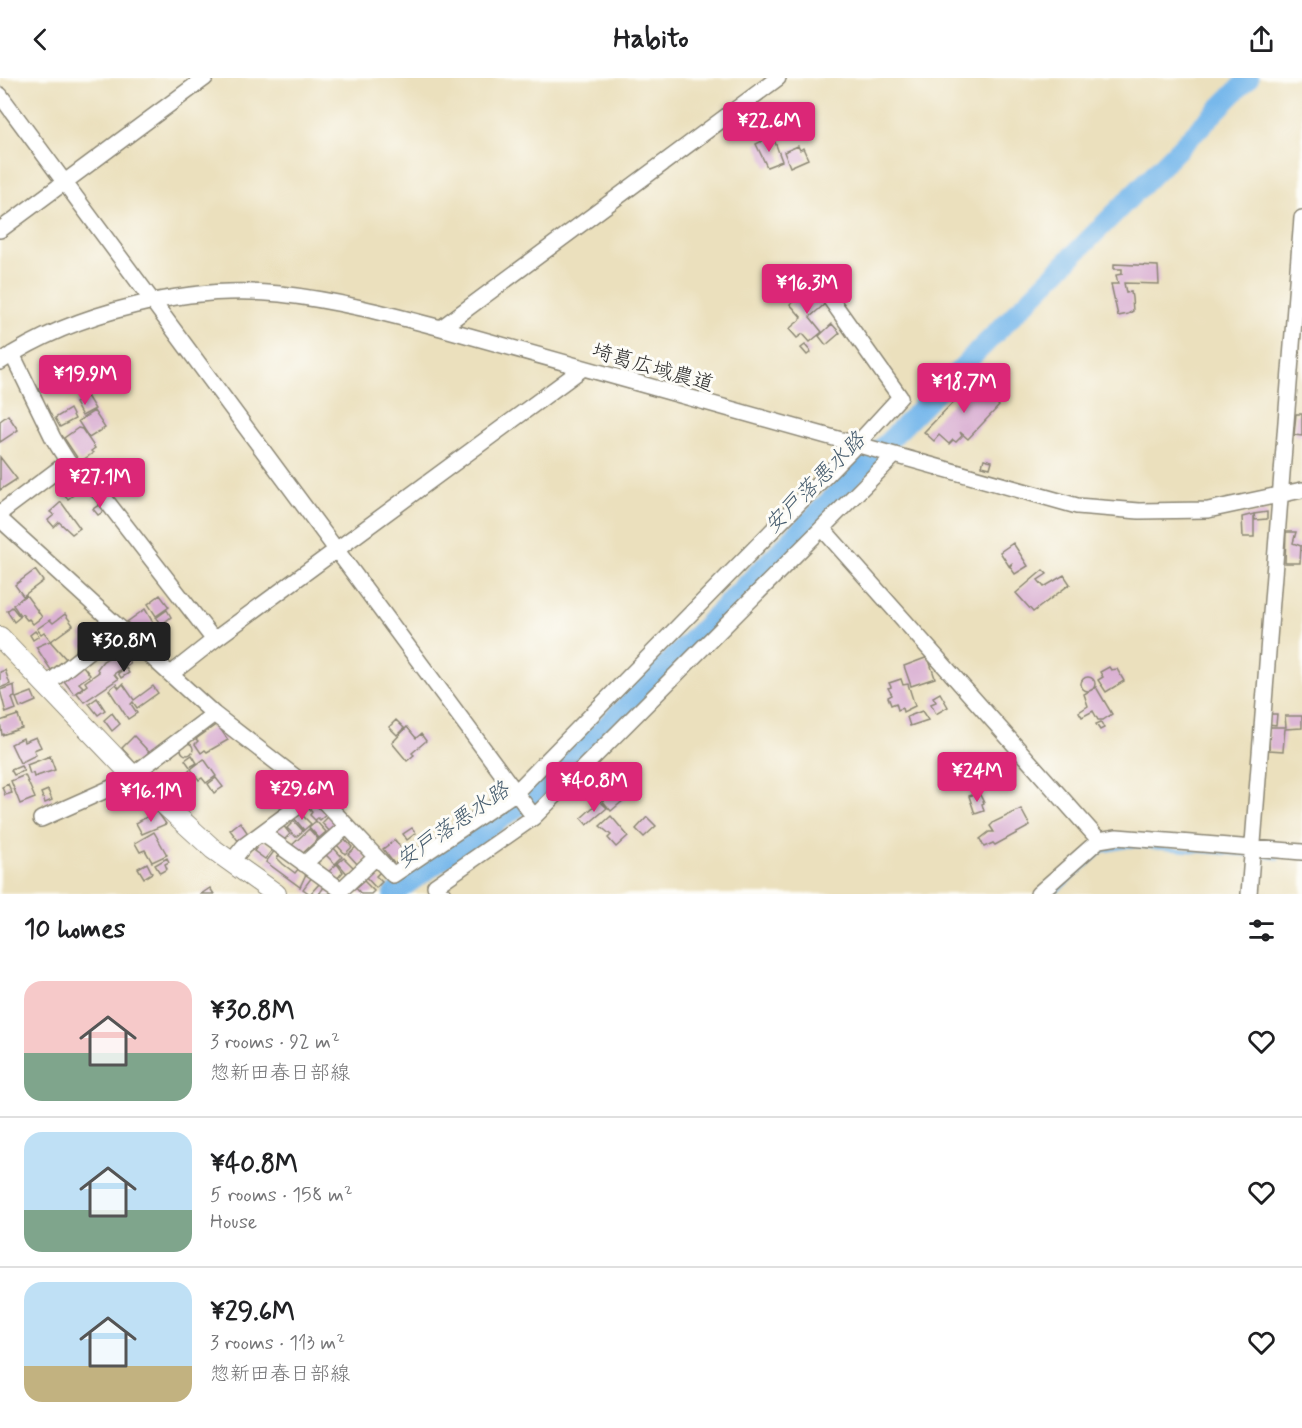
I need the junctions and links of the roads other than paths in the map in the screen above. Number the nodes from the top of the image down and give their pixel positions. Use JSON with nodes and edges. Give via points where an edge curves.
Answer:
{"nodes":[{"id":1,"x":205,"y":78,"type":"edge"},
{"id":2,"x":778,"y":78,"type":"edge"},
{"id":3,"x":0,"y":95,"type":"edge"},
{"id":4,"x":65,"y":182,"type":"junction"},
{"id":5,"x":1302,"y":218,"type":"edge"},
{"id":6,"x":0,"y":230,"type":"edge"},
{"id":7,"x":830,"y":297,"type":"dead end"},
{"id":8,"x":155,"y":302,"type":"junction"},
{"id":9,"x":441,"y":328,"type":"junction"},
{"id":10,"x":6,"y":358,"type":"edge"},
{"id":11,"x":582,"y":369,"type":"junction"},
{"id":12,"x":860,"y":446,"type":"junction"},
{"id":13,"x":892,"y":455,"type":"junction"},
{"id":14,"x":68,"y":462,"type":"junction"},
{"id":15,"x":1302,"y":490,"type":"edge"},
{"id":16,"x":1281,"y":495,"type":"junction"},
{"id":17,"x":0,"y":513,"type":"edge"},
{"id":18,"x":0,"y":519,"type":"edge"},
{"id":19,"x":822,"y":528,"type":"junction"},
{"id":20,"x":339,"y":550,"type":"junction"},
{"id":21,"x":119,"y":627,"type":"junction"},
{"id":22,"x":0,"y":637,"type":"edge"},
{"id":23,"x":214,"y":640,"type":"junction"},
{"id":24,"x":171,"y":674,"type":"junction"},
{"id":25,"x":46,"y":685,"type":"junction"},
{"id":26,"x":214,"y":714,"type":"junction"},
{"id":27,"x":132,"y":775,"type":"junction"},
{"id":28,"x":516,"y":792,"type":"junction"},
{"id":29,"x":316,"y":793,"type":"junction"},
{"id":30,"x":534,"y":817,"type":"junction"},
{"id":31,"x":41,"y":819,"type":"dead end"},
{"id":32,"x":347,"y":826,"type":"junction"},
{"id":33,"x":262,"y":833,"type":"junction"},
{"id":34,"x":1099,"y":840,"type":"junction"},
{"id":35,"x":1252,"y":848,"type":"junction"},
{"id":36,"x":1302,"y":852,"type":"edge"},
{"id":37,"x":376,"y":857,"type":"junction"},
{"id":38,"x":232,"y":861,"type":"junction"},
{"id":39,"x":304,"y":864,"type":"junction"},
{"id":40,"x":276,"y":894,"type":"edge"},
{"id":41,"x":443,"y":894,"type":"edge"},
{"id":42,"x":1038,"y":894,"type":"edge"},
{"id":43,"x":1249,"y":894,"type":"edge"}],
"edges":[{"from":1,"to":4,"type":"street"},
{"from":2,"to":9,"type":"street"},
{"from":3,"to":4,"type":"street"},
{"from":4,"to":6,"type":"street"},
{"from":4,"to":8,"type":"street"},
{"from":5,"to":16,"type":"street"},
{"from":7,"to":12,"type":"street","via":[[900,397]]},
{"from":8,"to":9,"type":"street","name":"埼葛広域農道","via":[[221,293],[278,294],[344,303]]},
{"from":8,"to":10,"type":"street","name":"埼葛広域農道","via":[[66,328]]},
{"from":8,"to":20,"type":"street"},
{"from":9,"to":11,"type":"street","name":"埼葛広域農道"},
{"from":10,"to":14,"type":"street"},
{"from":11,"to":12,"type":"street","name":"埼葛広域農道"},
{"from":11,"to":20,"type":"street"},
{"from":12,"to":13,"type":"street","name":"埼葛広域農道"},
{"from":12,"to":28,"type":"street"},
{"from":13,"to":16,"type":"street","name":"埼葛広域農道","via":[[1077,506],[1139,511],[1208,510]]},
{"from":13,"to":19,"type":"street"},
{"from":14,"to":17,"type":"street"},
{"from":14,"to":23,"type":"street","via":[[101,494]]},
{"from":15,"to":16,"type":"street","name":"埼葛広域農道"},
{"from":16,"to":35,"type":"street"},
{"from":18,"to":21,"type":"street"},
{"from":19,"to":30,"type":"street"},
{"from":19,"to":34,"type":"street"},
{"from":20,"to":23,"type":"street"},
{"from":20,"to":28,"type":"street"},
{"from":21,"to":24,"type":"street"},
{"from":21,"to":25,"type":"street"},
{"from":22,"to":25,"type":"main road"},
{"from":23,"to":24,"type":"street"},
{"from":24,"to":26,"type":"street"},
{"from":25,"to":27,"type":"main road"},
{"from":26,"to":27,"type":"street"},
{"from":26,"to":29,"type":"street"},
{"from":27,"to":31,"type":"street"},
{"from":27,"to":38,"type":"main road","via":[[213,849]]},
{"from":28,"to":30,"type":"street"},
{"from":28,"to":37,"type":"street","via":[[393,875]]},
{"from":29,"to":32,"type":"street"},
{"from":29,"to":33,"type":"street"},
{"from":30,"to":41,"type":"street","via":[[435,886]]},
{"from":32,"to":37,"type":"street"},
{"from":32,"to":39,"type":"street"},
{"from":33,"to":38,"type":"street"},
{"from":33,"to":39,"type":"street"},
{"from":34,"to":35,"type":"street","via":[[1117,837]]},
{"from":34,"to":42,"type":"street"},
{"from":35,"to":36,"type":"street"},
{"from":35,"to":43,"type":"street"},
{"from":37,"to":39,"type":"street","via":[[341,890]]},
{"from":38,"to":40,"type":"main road"}]}
